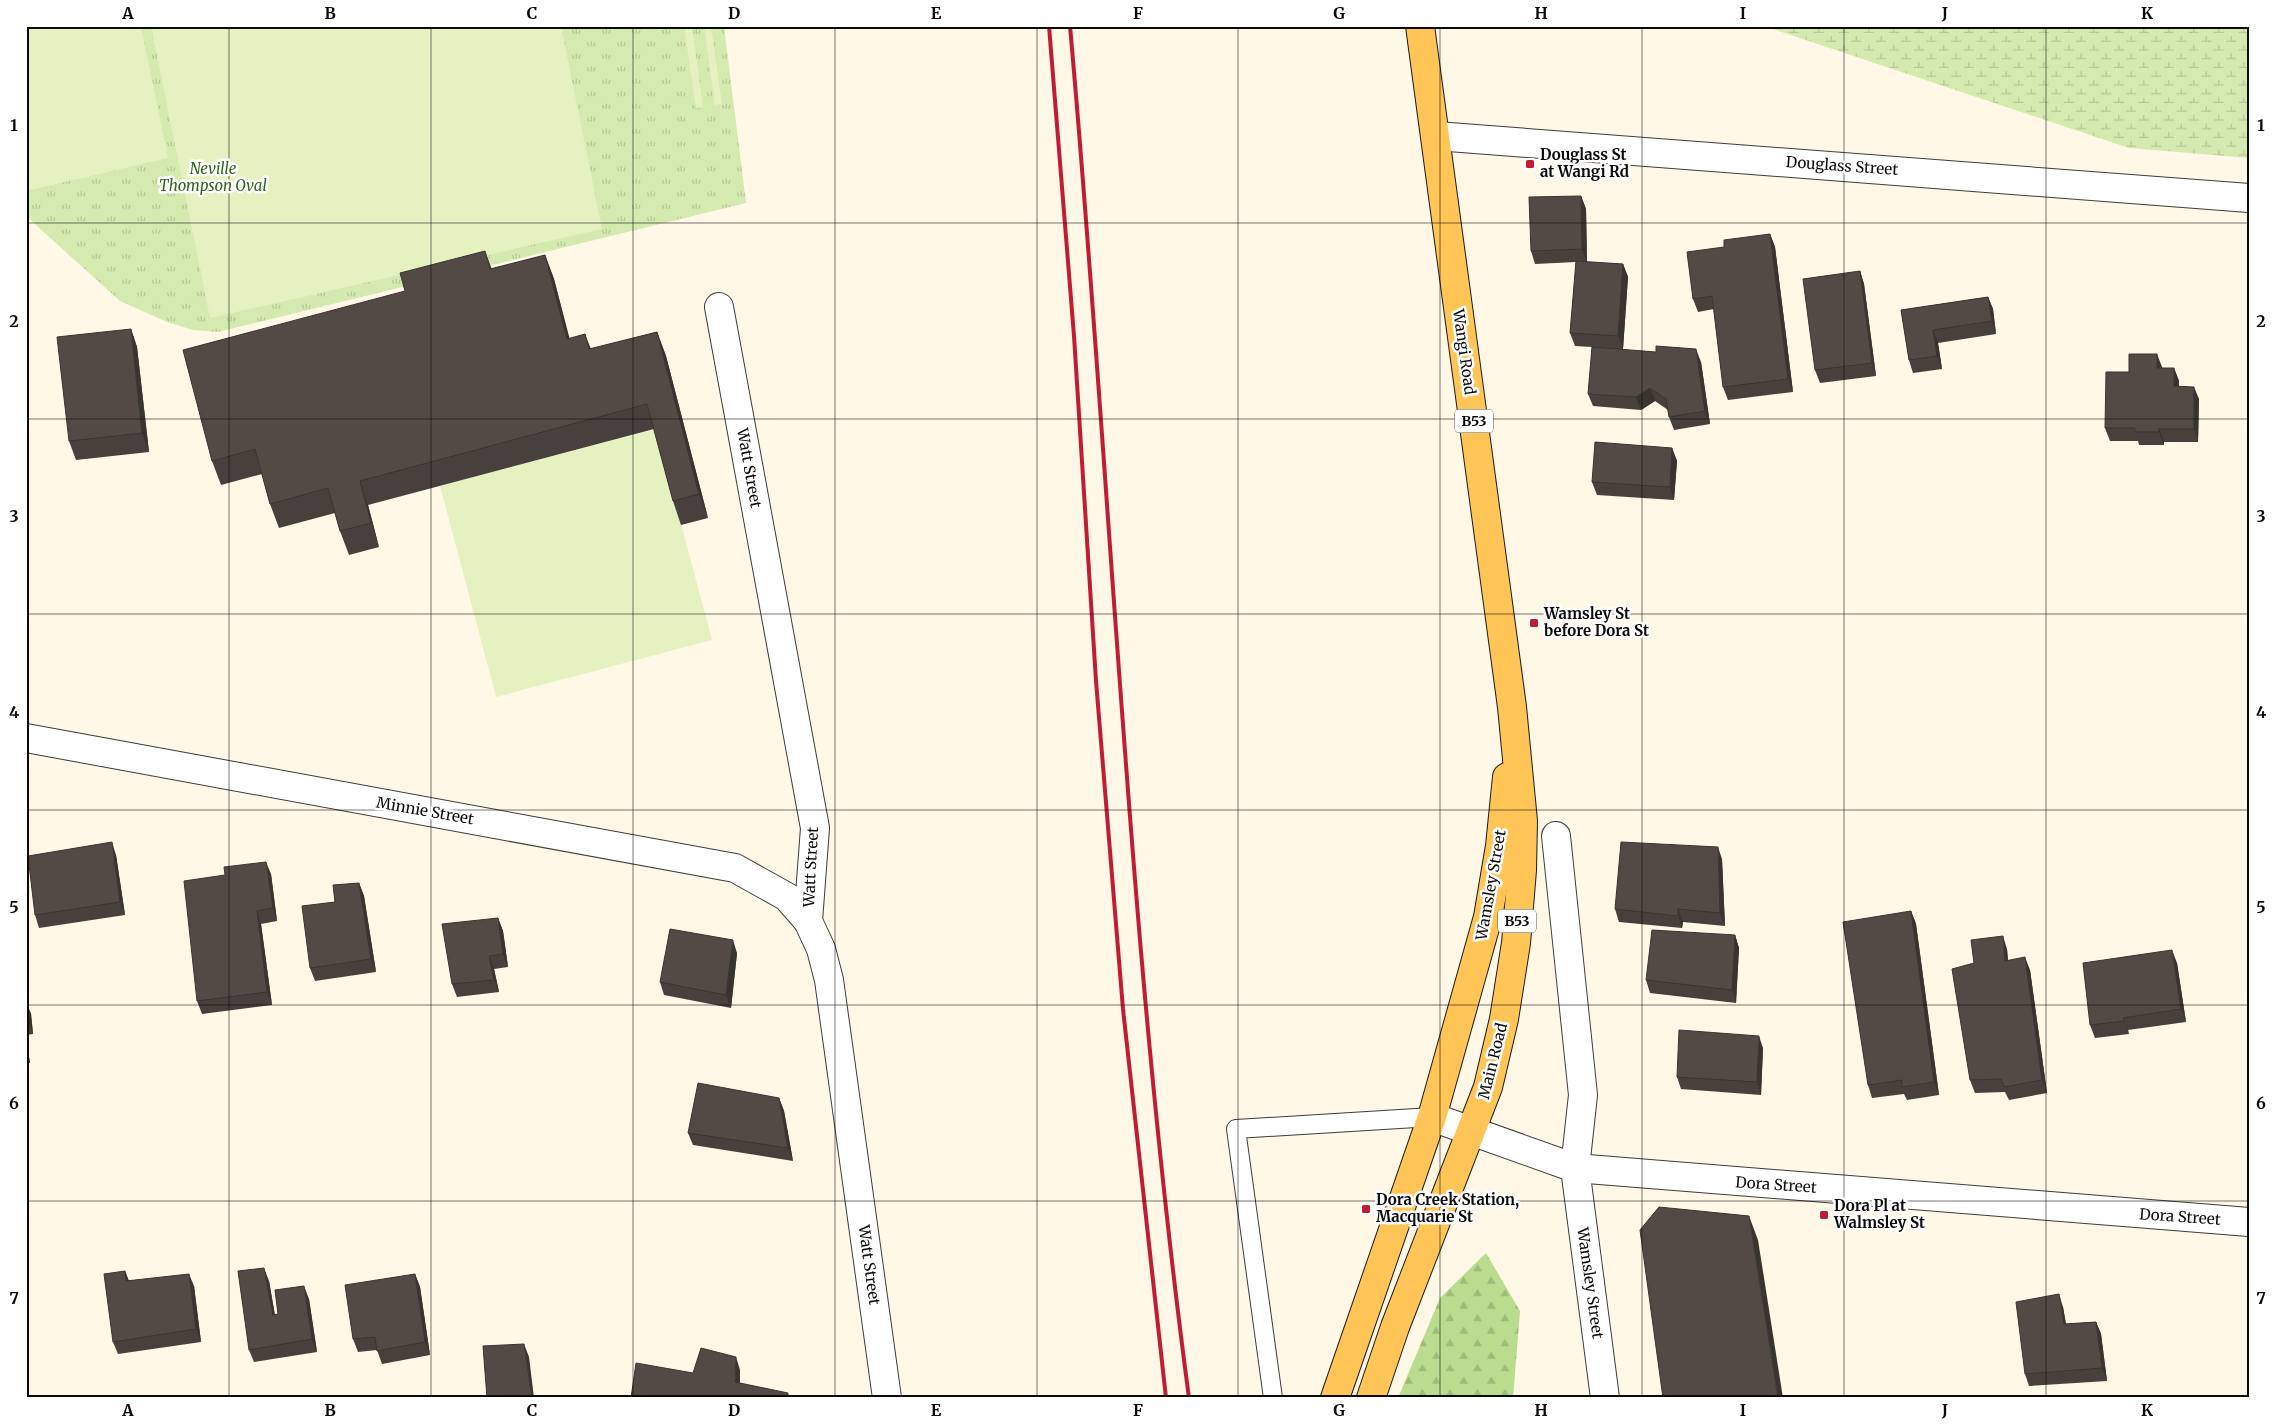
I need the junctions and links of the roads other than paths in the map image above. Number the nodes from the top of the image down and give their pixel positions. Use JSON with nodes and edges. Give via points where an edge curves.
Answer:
{"nodes":[{"id":1,"x":1420,"y":26,"type":"edge"},
{"id":2,"x":1436,"y":136,"type":"junction"},
{"id":3,"x":2249,"y":198,"type":"edge"},
{"id":4,"x":719,"y":307,"type":"dead end"},
{"id":5,"x":1512,"y":707,"type":"junction"},
{"id":6,"x":26,"y":738,"type":"edge"},
{"id":7,"x":1556,"y":836,"type":"dead end"},
{"id":8,"x":808,"y":920,"type":"junction"},
{"id":9,"x":1432,"y":1117,"type":"junction"},
{"id":10,"x":1472,"y":1131,"type":"junction"},
{"id":11,"x":1575,"y":1168,"type":"junction"},
{"id":12,"x":2249,"y":1222,"type":"edge"},
{"id":13,"x":888,"y":1398,"type":"edge"},
{"id":14,"x":1273,"y":1398,"type":"edge"},
{"id":15,"x":1335,"y":1398,"type":"edge"},
{"id":16,"x":1371,"y":1398,"type":"edge"},
{"id":17,"x":1605,"y":1398,"type":"edge"}],
"edges":[{"from":1,"to":2,"type":"main road","name":"Wangi Road","number":"B53"},
{"from":2,"to":3,"type":"street","name":"Douglass Street"},
{"from":2,"to":5,"type":"main road","name":"Wangi Road","number":"B53"},
{"from":4,"to":8,"type":"street","name":"Watt Street","via":[[815,828]]},
{"from":5,"to":9,"type":"main road","name":"Wamsley Street","number":"B53","via":[[1500,846],[1488,917]]},
{"from":5,"to":10,"type":"main road","name":"Main Road","number":"B53","via":[[1523,821],[1516,934],[1504,1019],[1488,1087]]},
{"from":6,"to":8,"type":"street","name":"Minnie Street","via":[[735,868],[787,897]]},
{"from":7,"to":11,"type":"street","name":"Wamsley Street","via":[[1583,1096]]},
{"from":8,"to":13,"type":"street","name":"Watt Street","via":[[829,980]]},
{"from":9,"to":10,"type":"street","name":"Dora Street"},
{"from":9,"to":14,"type":"lane","via":[[1236,1129]]},
{"from":9,"to":15,"type":"main road","number":"B53"},
{"from":10,"to":11,"type":"street","name":"Dora Street"},
{"from":10,"to":16,"type":"main road","name":"Main Road","number":"B53"},
{"from":11,"to":12,"type":"street","name":"Dora Street"},
{"from":11,"to":17,"type":"street","name":"Wamsley Street"}]}
